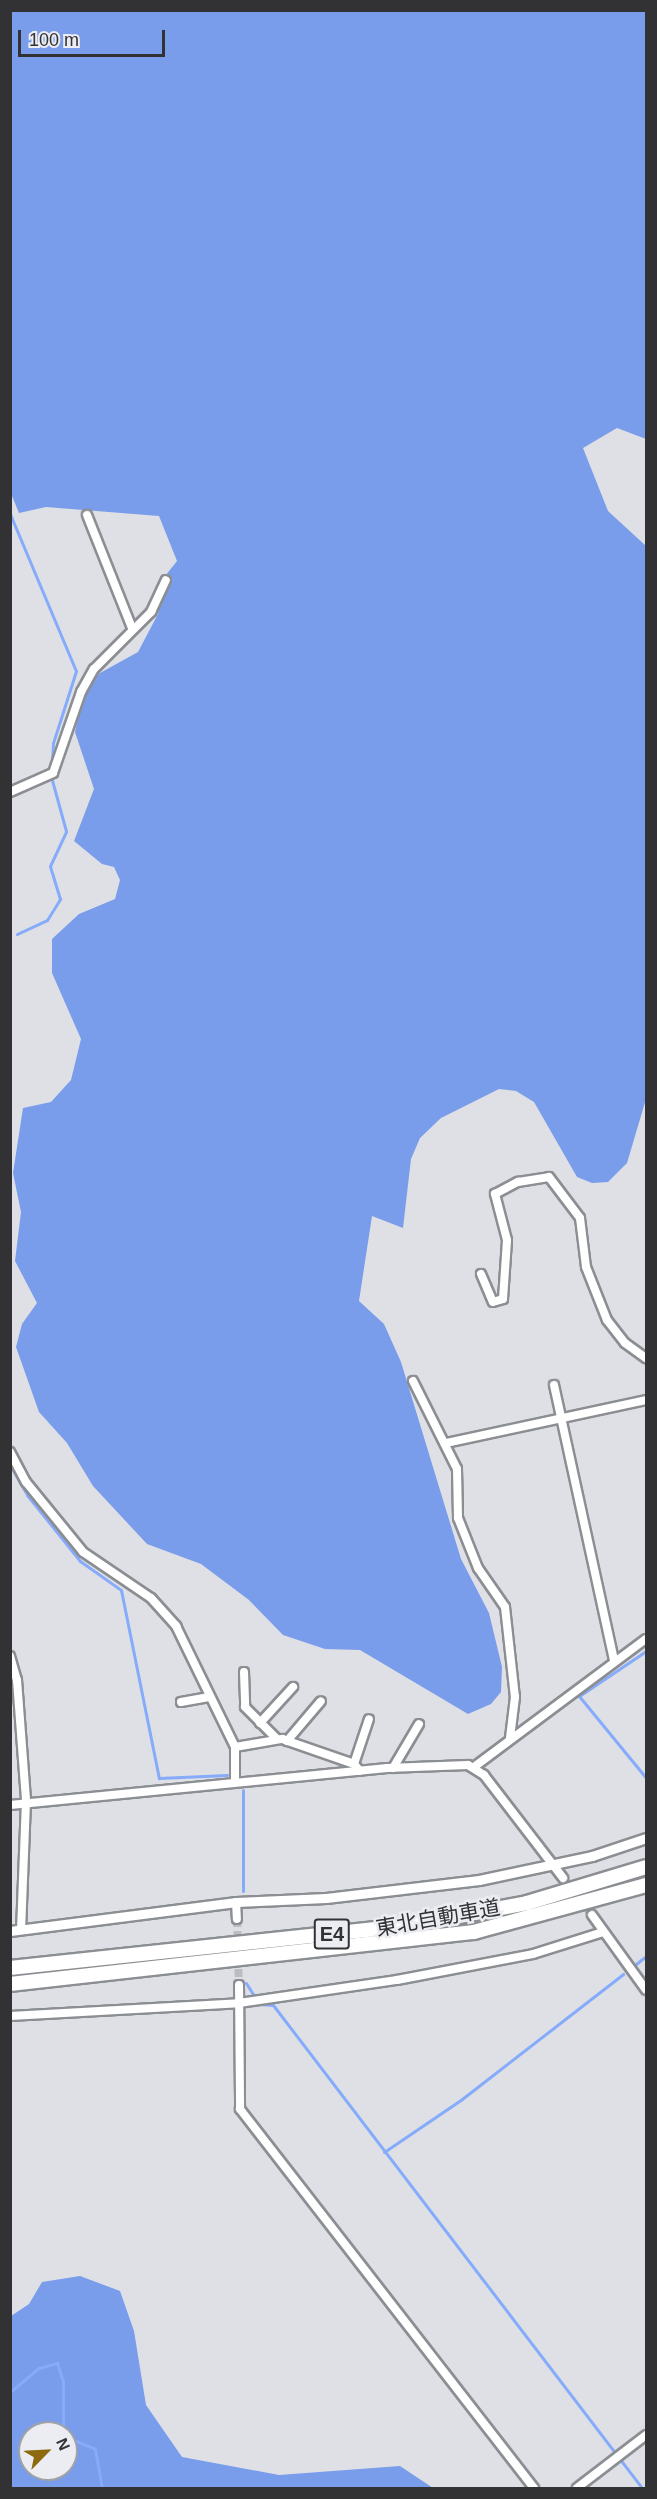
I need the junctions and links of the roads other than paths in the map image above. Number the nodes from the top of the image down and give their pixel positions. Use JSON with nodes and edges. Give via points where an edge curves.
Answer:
{"nodes":[{"id":1,"x":87,"y":515,"type":"dead end"},
{"id":2,"x":166,"y":580,"type":"dead end"},
{"id":3,"x":132,"y":628,"type":"junction"},
{"id":4,"x":10,"y":792,"type":"edge"},
{"id":5,"x":481,"y":1274,"type":"dead end"},
{"id":6,"x":646,"y":1358,"type":"edge"},
{"id":7,"x":414,"y":1381,"type":"dead end"},
{"id":8,"x":554,"y":1384,"type":"dead end"},
{"id":9,"x":646,"y":1400,"type":"edge"},
{"id":10,"x":564,"y":1418,"type":"junction"},
{"id":11,"x":446,"y":1443,"type":"junction"},
{"id":12,"x":10,"y":1452,"type":"edge"},
{"id":13,"x":646,"y":1639,"type":"edge"},
{"id":14,"x":10,"y":1656,"type":"edge"},
{"id":15,"x":614,"y":1661,"type":"junction"},
{"id":16,"x":244,"y":1672,"type":"dead end"},
{"id":17,"x":293,"y":1687,"type":"dead end"},
{"id":18,"x":208,"y":1697,"type":"junction"},
{"id":19,"x":321,"y":1701,"type":"dead end"},
{"id":20,"x":181,"y":1702,"type":"dead end"},
{"id":21,"x":369,"y":1719,"type":"dead end"},
{"id":22,"x":260,"y":1723,"type":"junction"},
{"id":23,"x":419,"y":1724,"type":"dead end"},
{"id":24,"x":510,"y":1738,"type":"junction"},
{"id":25,"x":277,"y":1739,"type":"junction"},
{"id":26,"x":287,"y":1741,"type":"junction"},
{"id":27,"x":235,"y":1747,"type":"junction"},
{"id":28,"x":357,"y":1767,"type":"junction"},
{"id":29,"x":474,"y":1767,"type":"junction"},
{"id":30,"x":393,"y":1768,"type":"junction"},
{"id":31,"x":235,"y":1782,"type":"junction"},
{"id":32,"x":26,"y":1801,"type":"junction"},
{"id":33,"x":10,"y":1805,"type":"edge"},
{"id":34,"x":646,"y":1838,"type":"edge"},
{"id":35,"x":554,"y":1865,"type":"junction"},
{"id":36,"x":646,"y":1866,"type":"edge"},
{"id":37,"x":563,"y":1878,"type":"tunnel mouth"},
{"id":38,"x":646,"y":1885,"type":"edge"},
{"id":39,"x":236,"y":1902,"type":"junction"},
{"id":40,"x":592,"y":1916,"type":"tunnel mouth"},
{"id":41,"x":237,"y":1919,"type":"tunnel mouth"},
{"id":42,"x":21,"y":1929,"type":"junction"},
{"id":43,"x":10,"y":1931,"type":"edge"},
{"id":44,"x":603,"y":1932,"type":"junction"},
{"id":45,"x":10,"y":1968,"type":"edge"},
{"id":46,"x":10,"y":1984,"type":"edge"},
{"id":47,"x":239,"y":1985,"type":"tunnel mouth"},
{"id":48,"x":646,"y":1990,"type":"edge"},
{"id":49,"x":239,"y":2003,"type":"junction"},
{"id":50,"x":10,"y":2016,"type":"edge"},
{"id":51,"x":646,"y":2435,"type":"edge"},
{"id":52,"x":534,"y":2488,"type":"edge"},
{"id":53,"x":577,"y":2488,"type":"edge"}],
"edges":[{"from":1,"to":3,"type":"street"},
{"from":2,"to":3,"type":"street","via":[[151,612]]},
{"from":3,"to":4,"type":"street","via":[[94,669],[81,692],[53,773]]},
{"from":5,"to":6,"type":"street","via":[[493,1302],[502,1299],[507,1240],[495,1194],[518,1182],[549,1177],[580,1218],[586,1267],[607,1320],[625,1343]]},
{"from":7,"to":11,"type":"street"},
{"from":8,"to":10,"type":"street"},
{"from":9,"to":10,"type":"street"},
{"from":10,"to":11,"type":"street"},
{"from":10,"to":15,"type":"street"},
{"from":11,"to":24,"type":"street","via":[[457,1469],[458,1518],[478,1568],[504,1607],[515,1697]]},
{"from":12,"to":18,"type":"street","via":[[26,1482],[83,1552],[151,1598],[176,1626]]},
{"from":13,"to":15,"type":"street"},
{"from":14,"to":32,"type":"street","via":[[17,1680]]},
{"from":15,"to":24,"type":"street"},
{"from":16,"to":22,"type":"street","via":[[245,1707]]},
{"from":17,"to":22,"type":"street"},
{"from":18,"to":20,"type":"street"},
{"from":18,"to":27,"type":"street"},
{"from":19,"to":26,"type":"street"},
{"from":21,"to":28,"type":"street"},
{"from":22,"to":25,"type":"street"},
{"from":23,"to":30,"type":"street"},
{"from":24,"to":29,"type":"street"},
{"from":25,"to":26,"type":"street"},
{"from":25,"to":27,"type":"street"},
{"from":26,"to":28,"type":"street"},
{"from":27,"to":31,"type":"street"},
{"from":28,"to":30,"type":"street"},
{"from":28,"to":31,"type":"street"},
{"from":29,"to":30,"type":"street"},
{"from":29,"to":35,"type":"street"},
{"from":31,"to":32,"type":"street"},
{"from":32,"to":33,"type":"street"},
{"from":32,"to":42,"type":"street"},
{"from":34,"to":35,"type":"street"},
{"from":35,"to":37,"type":"street"},
{"from":35,"to":39,"type":"street","via":[[423,1888]]},
{"from":36,"to":45,"type":"highway","name":"東北自動車道","number":"E4","via":[[526,1903],[411,1925]]},
{"from":38,"to":46,"type":"highway","name":"東北自動車道","number":"E4","via":[[474,1932]]},
{"from":39,"to":41,"type":"street"},
{"from":39,"to":42,"type":"street"},
{"from":40,"to":44,"type":"street"},
{"from":42,"to":43,"type":"street"},
{"from":44,"to":48,"type":"street"},
{"from":44,"to":49,"type":"street","via":[[522,1956]]},
{"from":47,"to":49,"type":"street"},
{"from":49,"to":50,"type":"street"},
{"from":49,"to":52,"type":"street","via":[[240,2109]]},
{"from":51,"to":53,"type":"street"}]}
